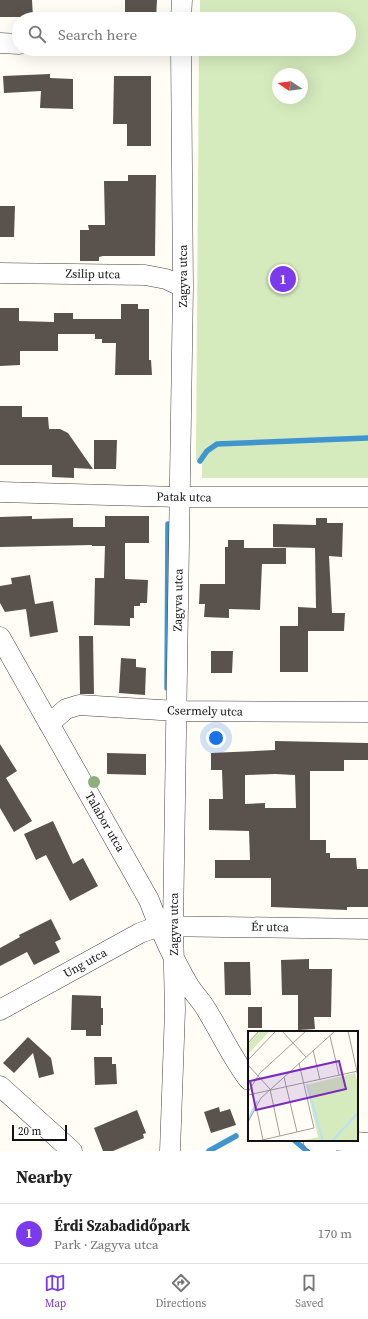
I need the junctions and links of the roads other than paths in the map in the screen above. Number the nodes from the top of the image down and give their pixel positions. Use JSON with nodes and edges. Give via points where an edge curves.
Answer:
{"nodes":[{"id":1,"x":182,"y":0,"type":"edge"},
{"id":2,"x":181,"y":12,"type":"edge"},
{"id":3,"x":0,"y":43,"type":"edge"},
{"id":4,"x":12,"y":44,"type":"edge"},
{"id":5,"x":181,"y":56,"type":"edge"},
{"id":6,"x":0,"y":273,"type":"edge"},
{"id":7,"x":183,"y":287,"type":"junction"},
{"id":8,"x":0,"y":492,"type":"edge"},
{"id":9,"x":179,"y":497,"type":"junction"},
{"id":10,"x":368,"y":497,"type":"edge"},
{"id":11,"x":0,"y":637,"type":"edge"},
{"id":12,"x":177,"y":711,"type":"junction"},
{"id":13,"x":368,"y":712,"type":"edge"},
{"id":14,"x":49,"y":724,"type":"junction"},
{"id":15,"x":166,"y":926,"type":"junction"},
{"id":16,"x":368,"y":929,"type":"edge"},
{"id":17,"x":174,"y":958,"type":"junction"},
{"id":18,"x":206,"y":1008,"type":"junction"},
{"id":19,"x":0,"y":1010,"type":"edge"},
{"id":20,"x":175,"y":1010,"type":"junction"},
{"id":21,"x":248,"y":1079,"type":"edge"},
{"id":22,"x":0,"y":1086,"type":"edge"},
{"id":23,"x":314,"y":1141,"type":"edge"},
{"id":24,"x":343,"y":1141,"type":"edge"},
{"id":25,"x":368,"y":1143,"type":"edge"},
{"id":26,"x":72,"y":1151,"type":"edge"},
{"id":27,"x":170,"y":1151,"type":"edge"},
{"id":28,"x":326,"y":1151,"type":"edge"}],
"edges":[{"from":1,"to":2,"type":"street"},
{"from":3,"to":4,"type":"street"},
{"from":5,"to":7,"type":"street","name":"Zagyva utca"},
{"from":6,"to":7,"type":"street","name":"Zsilip utca","via":[[145,275]]},
{"from":7,"to":9,"type":"street","name":"Zagyva utca"},
{"from":8,"to":9,"type":"street","name":"Patak utca"},
{"from":9,"to":10,"type":"street","name":"Patak utca"},
{"from":9,"to":12,"type":"street","name":"Zagyva utca"},
{"from":11,"to":14,"type":"street","name":"Talabor utca"},
{"from":12,"to":13,"type":"street","name":"Csermely utca"},
{"from":12,"to":14,"type":"street","name":"Csermely utca","via":[[80,705],[66,709]]},
{"from":12,"to":15,"type":"street","name":"Zagyva utca"},
{"from":14,"to":15,"type":"street","name":"Talabor utca"},
{"from":15,"to":16,"type":"street","name":"Ér utca"},
{"from":15,"to":17,"type":"street","name":"Zagyva utca"},
{"from":15,"to":19,"type":"street","name":"Ung utca","via":[[140,933]]},
{"from":17,"to":18,"type":"street","via":[[189,986]]},
{"from":17,"to":20,"type":"street","name":"Zagyva utca"},
{"from":18,"to":20,"type":"street","via":[[187,1000]]},
{"from":18,"to":21,"type":"street"},
{"from":20,"to":27,"type":"street","name":"Zagyva utca"},
{"from":22,"to":26,"type":"street"},
{"from":23,"to":28,"type":"street"},
{"from":24,"to":25,"type":"street"}]}
